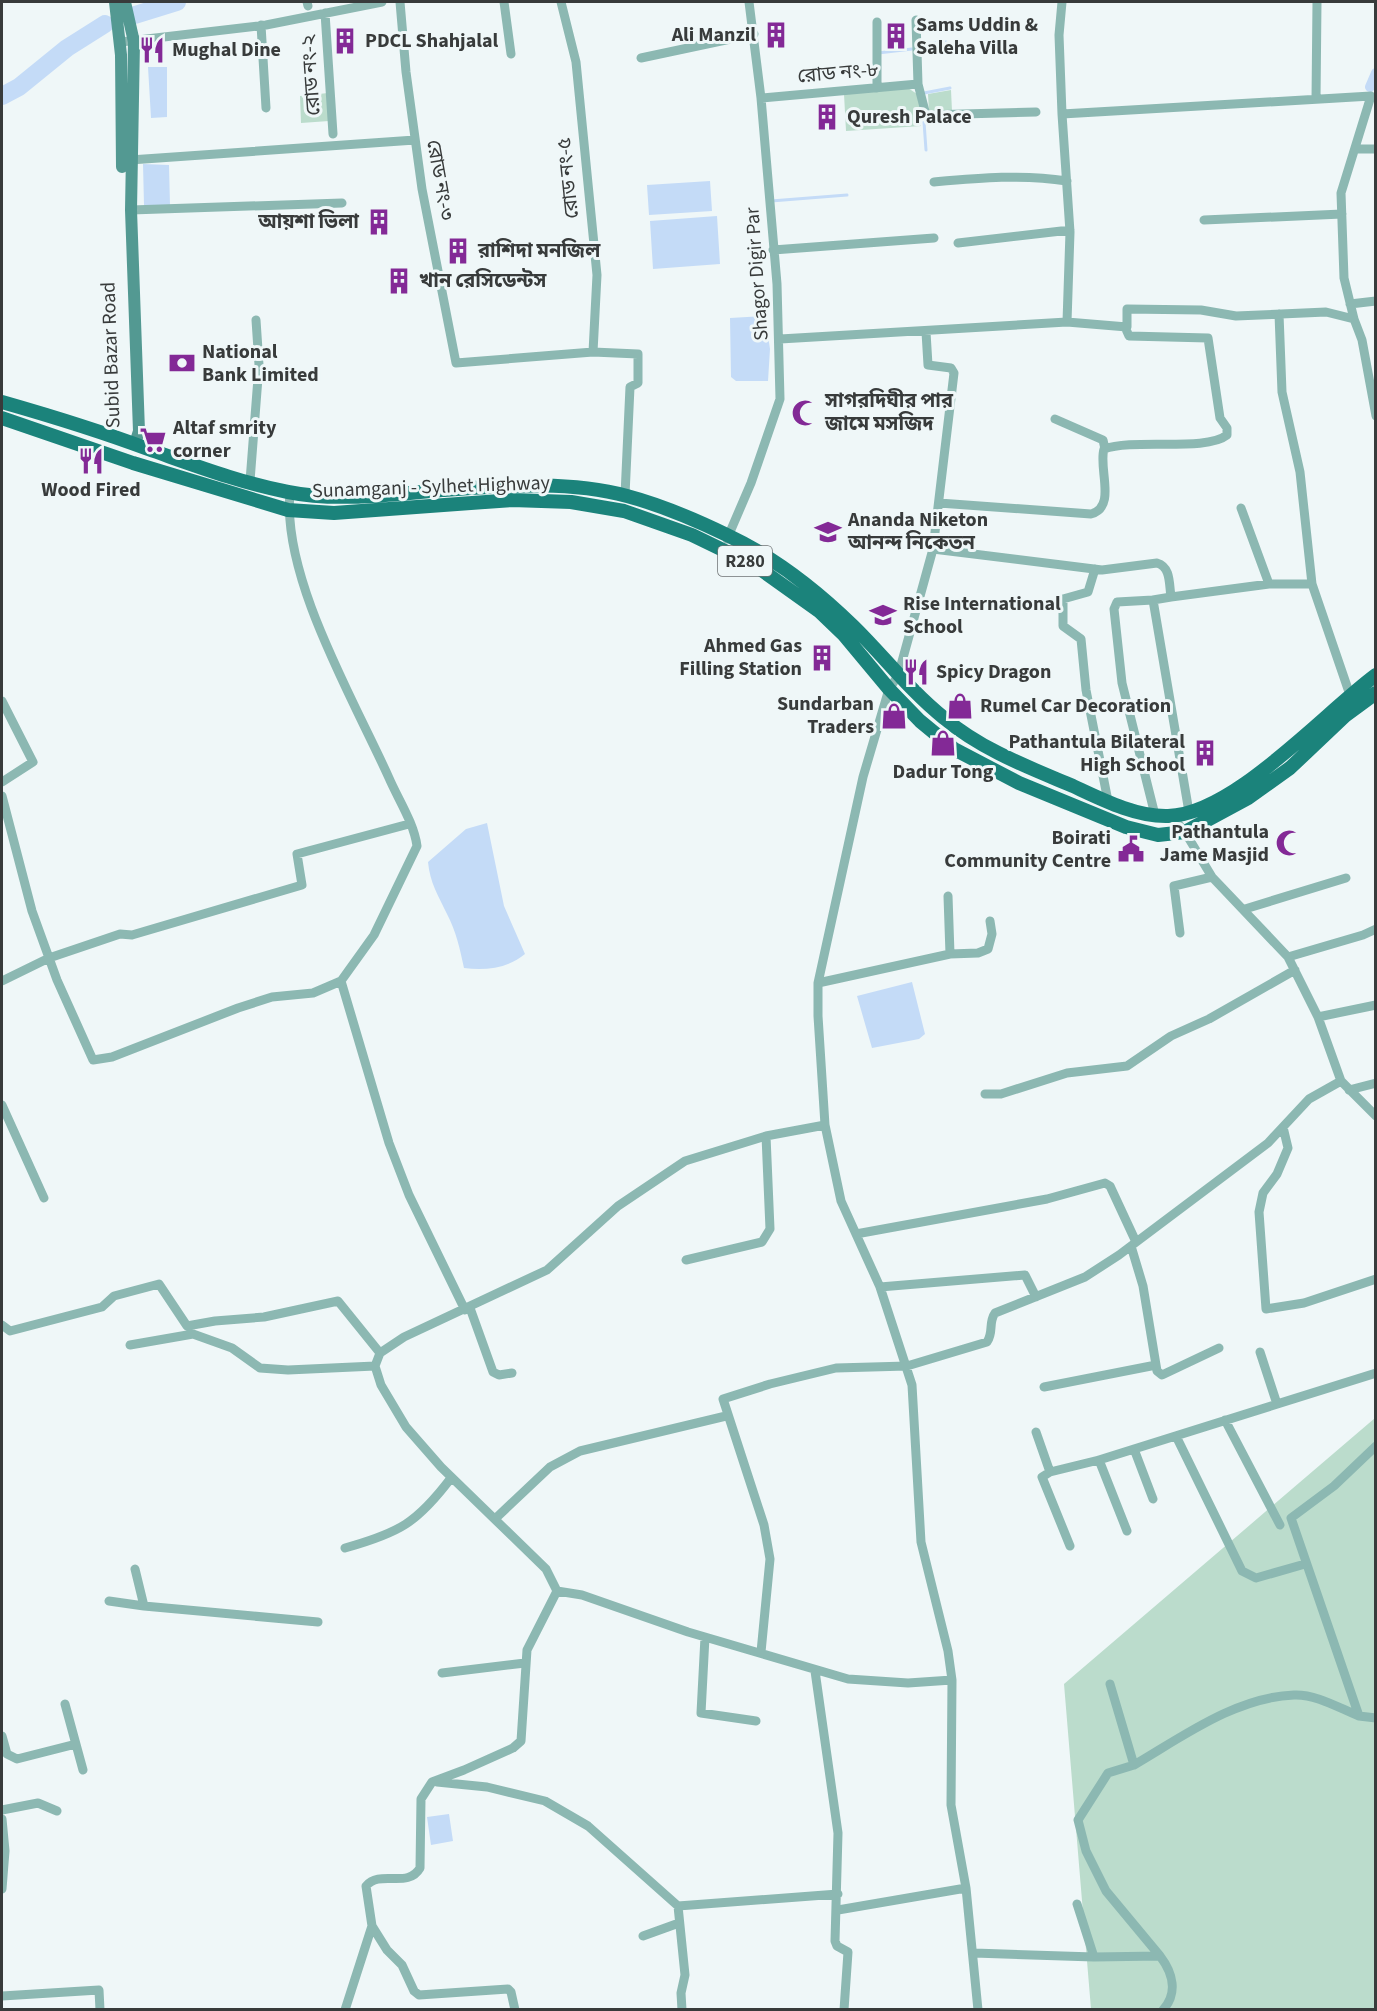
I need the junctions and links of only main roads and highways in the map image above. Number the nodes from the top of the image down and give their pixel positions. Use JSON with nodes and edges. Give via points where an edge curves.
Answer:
{"nodes":[{"id":1,"x":115,"y":2,"type":"edge"},
{"id":2,"x":125,"y":2,"type":"edge"},
{"id":3,"x":2,"y":402,"type":"edge"},
{"id":4,"x":2,"y":418,"type":"edge"},
{"id":5,"x":135,"y":444,"type":"junction"},
{"id":6,"x":1376,"y":675,"type":"edge"},
{"id":7,"x":1376,"y":693,"type":"edge"},
{"id":8,"x":1328,"y":723,"type":"junction"}],
"edges":[{"from":1,"to":5,"type":"main road","name":"Subid Bazar Road","via":[[121,42],[131,426]]},
{"from":2,"to":5,"type":"main road","name":"Subid Bazar Road","via":[[134,42],[130,210],[139,431]]},
{"from":3,"to":5,"type":"main road","name":"Sunamganj - Sylhet Highway","number":"R280"},
{"from":4,"to":8,"type":"main road","name":"Sunamganj - Sylhet Highway","number":"R280","via":[[288,510],[334,513],[512,500],[571,502],[624,511],[692,535],[756,566],[819,611],[920,721],[954,748],[1019,783],[1126,827],[1158,835],[1185,832],[1248,798],[1290,768]]},
{"from":5,"to":8,"type":"main road","name":"Sunamganj - Sylhet Highway","number":"R280","via":[[290,493],[344,495],[574,487],[625,495],[729,535],[768,557],[806,584],[854,627],[910,689],[969,738],[1108,801],[1155,815],[1172,816],[1219,801]]},
{"from":6,"to":8,"type":"main road","name":"Sunamganj - Sylhet Highway","number":"R280","via":[[1350,696]]},
{"from":7,"to":8,"type":"main road","name":"Sunamganj - Sylhet Highway","number":"R280"}]}
